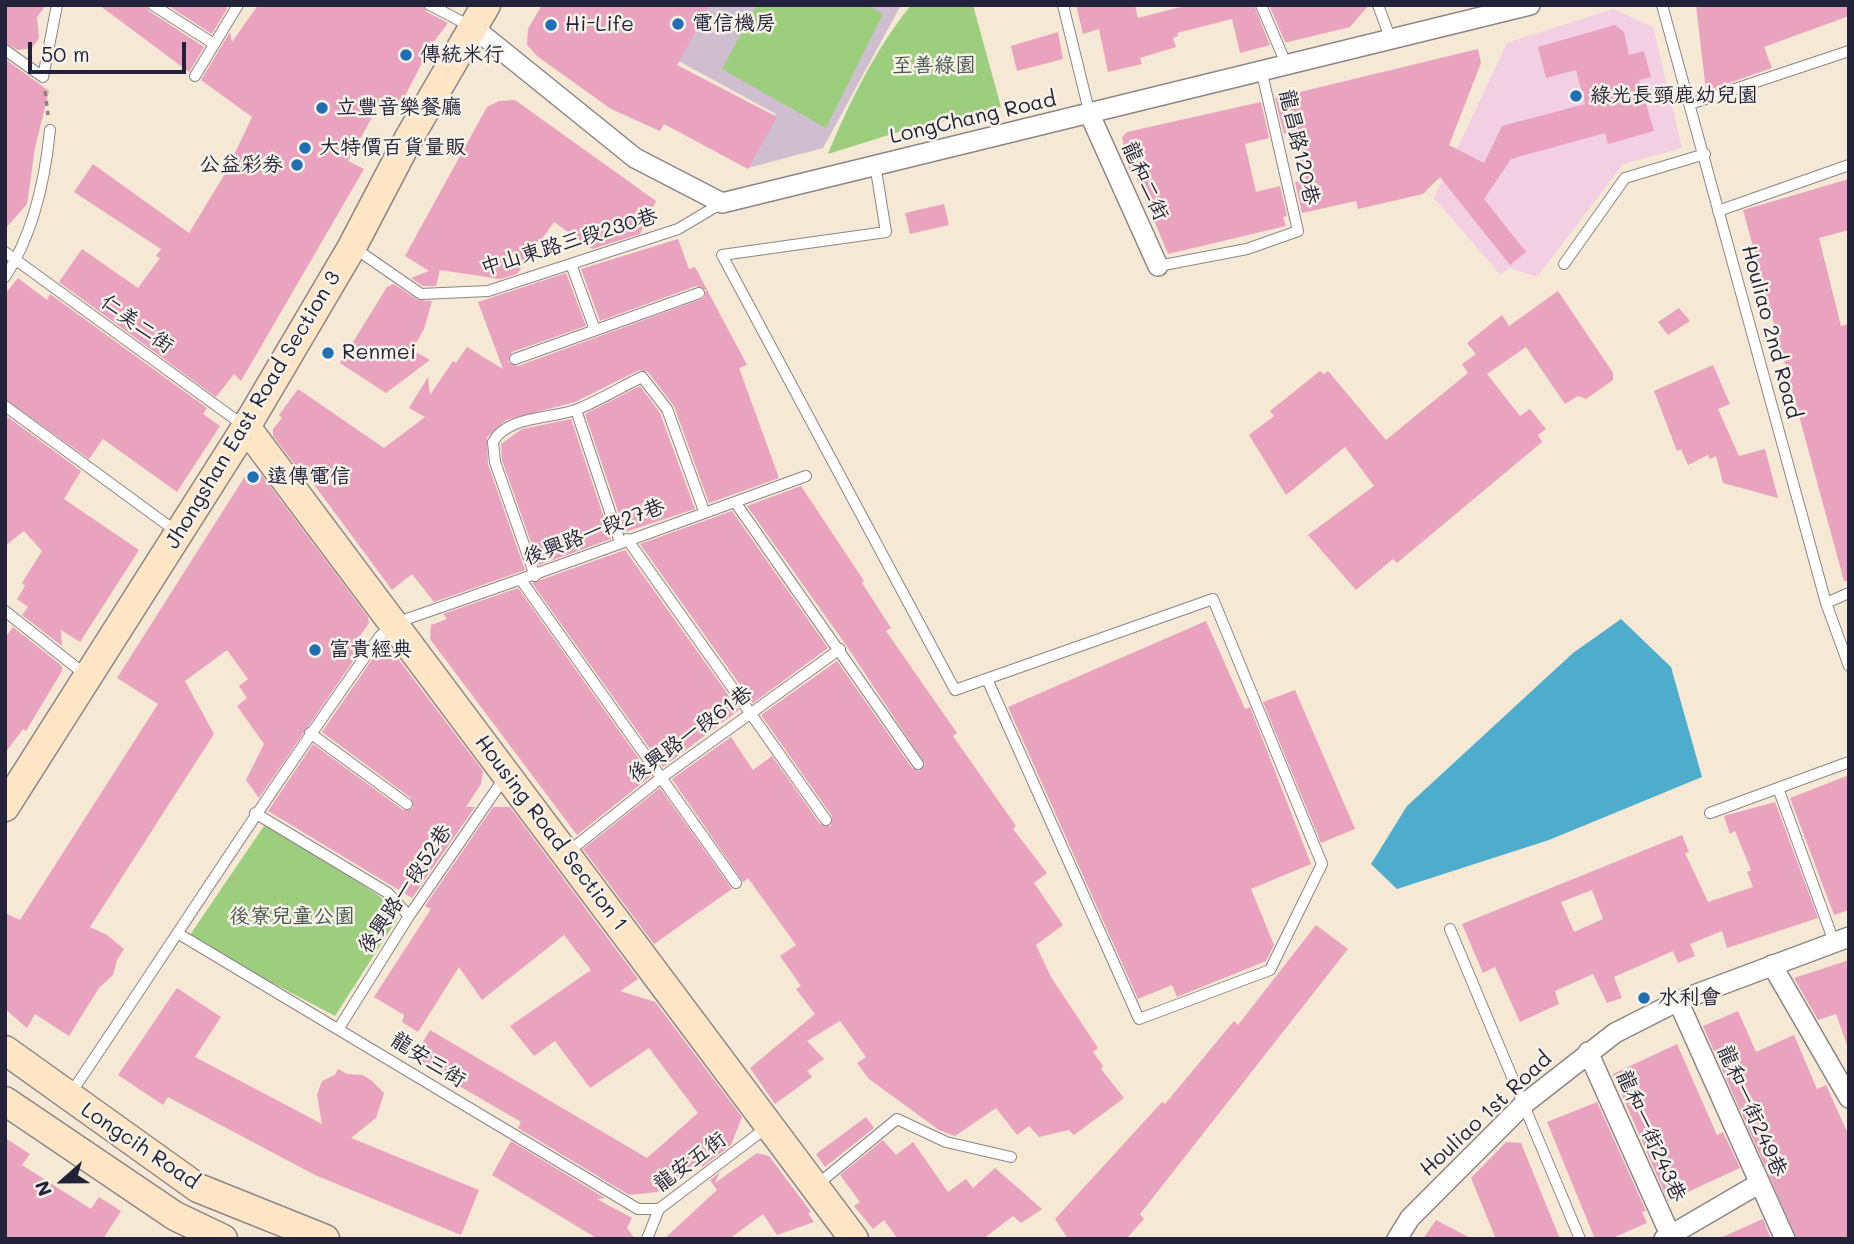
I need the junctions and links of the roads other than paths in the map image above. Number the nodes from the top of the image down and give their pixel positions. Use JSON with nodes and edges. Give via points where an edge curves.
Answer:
{"nodes":[{"id":1,"x":57,"y":5,"type":"edge"},
{"id":2,"x":153,"y":5,"type":"edge"},
{"id":3,"x":238,"y":5,"type":"edge"},
{"id":4,"x":430,"y":5,"type":"edge"},
{"id":5,"x":1063,"y":5,"type":"edge"},
{"id":6,"x":1261,"y":5,"type":"edge"},
{"id":7,"x":1378,"y":5,"type":"edge"},
{"id":8,"x":1530,"y":5,"type":"edge"},
{"id":9,"x":1662,"y":5,"type":"edge"},
{"id":10,"x":1496,"y":10,"type":"edge"},
{"id":11,"x":480,"y":16,"type":"edge"},
{"id":12,"x":1391,"y":40,"type":"junction"},
{"id":13,"x":214,"y":44,"type":"junction"},
{"id":14,"x":5,"y":50,"type":"edge"},
{"id":15,"x":1849,"y":51,"type":"edge"},
{"id":16,"x":1287,"y":66,"type":"junction"},
{"id":17,"x":1262,"y":73,"type":"junction"},
{"id":18,"x":195,"y":76,"type":"dead end"},
{"id":19,"x":1690,"y":104,"type":"junction"},
{"id":20,"x":1090,"y":115,"type":"junction"},
{"id":21,"x":50,"y":131,"type":"road end"},
{"id":22,"x":1705,"y":154,"type":"junction"},
{"id":23,"x":875,"y":164,"type":"junction"},
{"id":24,"x":1849,"y":164,"type":"edge"},
{"id":25,"x":722,"y":203,"type":"junction"},
{"id":26,"x":1718,"y":211,"type":"junction"},
{"id":27,"x":352,"y":247,"type":"junction"},
{"id":28,"x":5,"y":252,"type":"edge"},
{"id":29,"x":16,"y":260,"type":"junction"},
{"id":30,"x":571,"y":264,"type":"junction"},
{"id":31,"x":1564,"y":264,"type":"dead end"},
{"id":32,"x":1158,"y":266,"type":"joint"},
{"id":33,"x":5,"y":278,"type":"edge"},
{"id":34,"x":699,"y":293,"type":"dead end"},
{"id":35,"x":595,"y":330,"type":"junction"},
{"id":36,"x":515,"y":359,"type":"dead end"},
{"id":37,"x":5,"y":406,"type":"edge"},
{"id":38,"x":576,"y":410,"type":"junction"},
{"id":39,"x":246,"y":427,"type":"junction"},
{"id":40,"x":806,"y":476,"type":"dead end"},
{"id":41,"x":735,"y":502,"type":"junction"},
{"id":42,"x":704,"y":511,"type":"junction"},
{"id":43,"x":178,"y":533,"type":"junction"},
{"id":44,"x":624,"y":541,"type":"junction"},
{"id":45,"x":535,"y":576,"type":"junction"},
{"id":46,"x":521,"y":580,"type":"junction"},
{"id":47,"x":1849,"y":593,"type":"edge"},
{"id":48,"x":1826,"y":603,"type":"junction"},
{"id":49,"x":5,"y":611,"type":"edge"},
{"id":50,"x":395,"y":623,"type":"junction"},
{"id":51,"x":839,"y":649,"type":"junction"},
{"id":52,"x":1849,"y":666,"type":"edge"},
{"id":53,"x":87,"y":676,"type":"junction"},
{"id":54,"x":987,"y":679,"type":"junction"},
{"id":55,"x":750,"y":714,"type":"junction"},
{"id":56,"x":310,"y":733,"type":"junction"},
{"id":57,"x":1849,"y":762,"type":"edge"},
{"id":58,"x":918,"y":764,"type":"dead end"},
{"id":59,"x":506,"y":774,"type":"junction"},
{"id":60,"x":661,"y":778,"type":"junction"},
{"id":61,"x":1779,"y":788,"type":"junction"},
{"id":62,"x":407,"y":804,"type":"dead end"},
{"id":63,"x":5,"y":807,"type":"edge"},
{"id":64,"x":255,"y":813,"type":"junction"},
{"id":65,"x":1710,"y":813,"type":"dead end"},
{"id":66,"x":826,"y":820,"type":"dead end"},
{"id":67,"x":566,"y":853,"type":"junction"},
{"id":68,"x":736,"y":883,"type":"dead end"},
{"id":69,"x":409,"y":916,"type":"junction"},
{"id":70,"x":1450,"y":929,"type":"dead end"},
{"id":71,"x":179,"y":934,"type":"junction"},
{"id":72,"x":1841,"y":939,"type":"edge"},
{"id":73,"x":1772,"y":965,"type":"junction"},
{"id":74,"x":1678,"y":1001,"type":"junction"},
{"id":75,"x":340,"y":1028,"type":"junction"},
{"id":76,"x":5,"y":1050,"type":"edge"},
{"id":77,"x":1588,"y":1052,"type":"junction"},
{"id":78,"x":68,"y":1096,"type":"junction"},
{"id":79,"x":1849,"y":1097,"type":"edge"},
{"id":80,"x":5,"y":1101,"type":"edge"},
{"id":81,"x":1524,"y":1104,"type":"junction"},
{"id":82,"x":770,"y":1126,"type":"junction"},
{"id":83,"x":1011,"y":1157,"type":"dead end"},
{"id":84,"x":1760,"y":1183,"type":"junction"},
{"id":85,"x":814,"y":1187,"type":"junction"},
{"id":86,"x":659,"y":1209,"type":"junction"},
{"id":87,"x":314,"y":1237,"type":"edge"},
{"id":88,"x":1669,"y":1238,"type":"edge"},
{"id":89,"x":223,"y":1239,"type":"edge"},
{"id":90,"x":647,"y":1239,"type":"edge"},
{"id":91,"x":854,"y":1239,"type":"edge"},
{"id":92,"x":1397,"y":1239,"type":"edge"},
{"id":93,"x":1580,"y":1239,"type":"edge"},
{"id":94,"x":1784,"y":1239,"type":"edge"}],
"edges":[{"from":1,"to":14,"type":"lane","via":[[43,77]]},
{"from":2,"to":13,"type":"lane"},
{"from":3,"to":13,"type":"lane"},
{"from":4,"to":11,"type":"lane","via":[[451,19]]},
{"from":5,"to":20,"type":"lane"},
{"from":6,"to":16,"type":"lane"},
{"from":7,"to":12,"type":"lane"},
{"from":8,"to":10,"type":"street","name":"LongChang Road"},
{"from":9,"to":19,"type":"lane","name":"Houliao 2nd Road"},
{"from":10,"to":12,"type":"street","name":"LongChang Road"},
{"from":11,"to":25,"type":"street","via":[[635,158]]},
{"from":11,"to":27,"type":"street","name":"Jhongshan East Road Section 3"},
{"from":12,"to":16,"type":"street","name":"LongChang Road"},
{"from":13,"to":18,"type":"lane"},
{"from":15,"to":19,"type":"lane"},
{"from":16,"to":17,"type":"street","name":"LongChang Road"},
{"from":17,"to":20,"type":"street","name":"LongChang Road"},
{"from":17,"to":32,"type":"lane","name":"龍昌路120巷","via":[[1298,231],[1247,248]]},
{"from":19,"to":22,"type":"lane","name":"Houliao 2nd Road"},
{"from":20,"to":23,"type":"street","name":"LongChang Road"},
{"from":20,"to":32,"type":"street","name":"龍和二街"},
{"from":21,"to":29,"type":"lane","via":[[46,176]]},
{"from":22,"to":26,"type":"lane","name":"Houliao 2nd Road"},
{"from":22,"to":31,"type":"lane","via":[[1625,178]]},
{"from":23,"to":25,"type":"street","name":"LongChang Road"},
{"from":23,"to":54,"type":"lane","via":[[886,232],[722,255],[955,690]]},
{"from":24,"to":26,"type":"lane"},
{"from":25,"to":30,"type":"lane","name":"中山東路三段230巷","via":[[678,229]]},
{"from":26,"to":48,"type":"lane","name":"Houliao 2nd Road"},
{"from":27,"to":30,"type":"lane","name":"中山東路三段230巷","via":[[421,294],[488,290]]},
{"from":27,"to":39,"type":"street","name":"Jhongshan East Road Section 3"},
{"from":28,"to":29,"type":"lane","name":"仁美二街"},
{"from":29,"to":33,"type":"lane"},
{"from":29,"to":39,"type":"lane","name":"仁美二街"},
{"from":30,"to":35,"type":"lane"},
{"from":34,"to":35,"type":"lane"},
{"from":35,"to":36,"type":"lane"},
{"from":37,"to":43,"type":"lane"},
{"from":38,"to":42,"type":"lane","via":[[642,377],[667,410]]},
{"from":38,"to":44,"type":"lane"},
{"from":38,"to":45,"type":"lane","via":[[534,418],[509,428],[493,442],[495,463]]},
{"from":39,"to":43,"type":"street","name":"Jhongshan East Road Section 3"},
{"from":39,"to":50,"type":"street","name":"Housing Road Section 1"},
{"from":40,"to":41,"type":"lane","name":"後興路一段27巷"},
{"from":41,"to":42,"type":"lane","name":"後興路一段27巷"},
{"from":41,"to":51,"type":"lane"},
{"from":42,"to":44,"type":"lane","name":"後興路一段27巷"},
{"from":43,"to":53,"type":"street","name":"Jhongshan East Road Section 3"},
{"from":44,"to":45,"type":"lane","name":"後興路一段27巷"},
{"from":44,"to":55,"type":"lane"},
{"from":45,"to":46,"type":"lane","name":"後興路一段27巷"},
{"from":46,"to":50,"type":"lane","name":"後興路一段27巷"},
{"from":46,"to":60,"type":"lane"},
{"from":47,"to":48,"type":"lane"},
{"from":48,"to":52,"type":"lane","name":"Houliao 2nd Road"},
{"from":49,"to":53,"type":"lane"},
{"from":50,"to":56,"type":"lane","via":[[380,636]]},
{"from":50,"to":59,"type":"street","name":"Housing Road Section 1"},
{"from":51,"to":55,"type":"lane","name":"後興路一段61巷"},
{"from":51,"to":58,"type":"lane"},
{"from":53,"to":63,"type":"street","name":"Jhongshan East Road Section 3"},
{"from":54,"to":54,"type":"lane","via":[[1213,599],[1322,864],[1270,970],[1139,1018]]},
{"from":55,"to":60,"type":"lane","name":"後興路一段61巷"},
{"from":55,"to":66,"type":"lane"},
{"from":56,"to":62,"type":"lane"},
{"from":56,"to":64,"type":"lane"},
{"from":57,"to":61,"type":"lane"},
{"from":59,"to":67,"type":"street","name":"Housing Road Section 1"},
{"from":59,"to":69,"type":"lane","name":"後興路一段52巷"},
{"from":60,"to":67,"type":"lane","name":"後興路一段61巷"},
{"from":60,"to":68,"type":"lane"},
{"from":61,"to":65,"type":"lane"},
{"from":61,"to":72,"type":"lane"},
{"from":64,"to":69,"type":"lane","via":[[388,893]]},
{"from":64,"to":71,"type":"lane"},
{"from":67,"to":82,"type":"street","name":"Housing Road Section 1"},
{"from":69,"to":75,"type":"lane","name":"後興路一段52巷"},
{"from":70,"to":81,"type":"lane"},
{"from":71,"to":75,"type":"lane","name":"龍安三街"},
{"from":71,"to":78,"type":"lane"},
{"from":72,"to":73,"type":"street","name":"Houliao 1st Road"},
{"from":73,"to":74,"type":"street","name":"Houliao 1st Road"},
{"from":73,"to":79,"type":"street"},
{"from":74,"to":77,"type":"street","name":"Houliao 1st Road"},
{"from":74,"to":84,"type":"street","name":"龍和一街249巷"},
{"from":75,"to":86,"type":"lane","name":"龍安三街","via":[[638,1209]]},
{"from":76,"to":78,"type":"street","name":"Longcih Road"},
{"from":77,"to":81,"type":"street","name":"Houliao 1st Road"},
{"from":77,"to":88,"type":"street","name":"龍和一街243巷"},
{"from":78,"to":87,"type":"street","name":"Longcih Road","via":[[198,1188]]},
{"from":80,"to":89,"type":"street","name":"Longcih Road","via":[[175,1216]]},
{"from":81,"to":92,"type":"street","name":"Houliao 1st Road","via":[[1410,1218]]},
{"from":81,"to":93,"type":"lane"},
{"from":82,"to":85,"type":"street","name":"Housing Road Section 1"},
{"from":82,"to":86,"type":"lane","name":"龍安五街"},
{"from":83,"to":85,"type":"lane","via":[[946,1142],[897,1119]]},
{"from":84,"to":88,"type":"street"},
{"from":84,"to":94,"type":"street","name":"龍和一街249巷"},
{"from":85,"to":91,"type":"street","name":"Housing Road Section 1"},
{"from":86,"to":90,"type":"lane","name":"龍安五街"}]}
